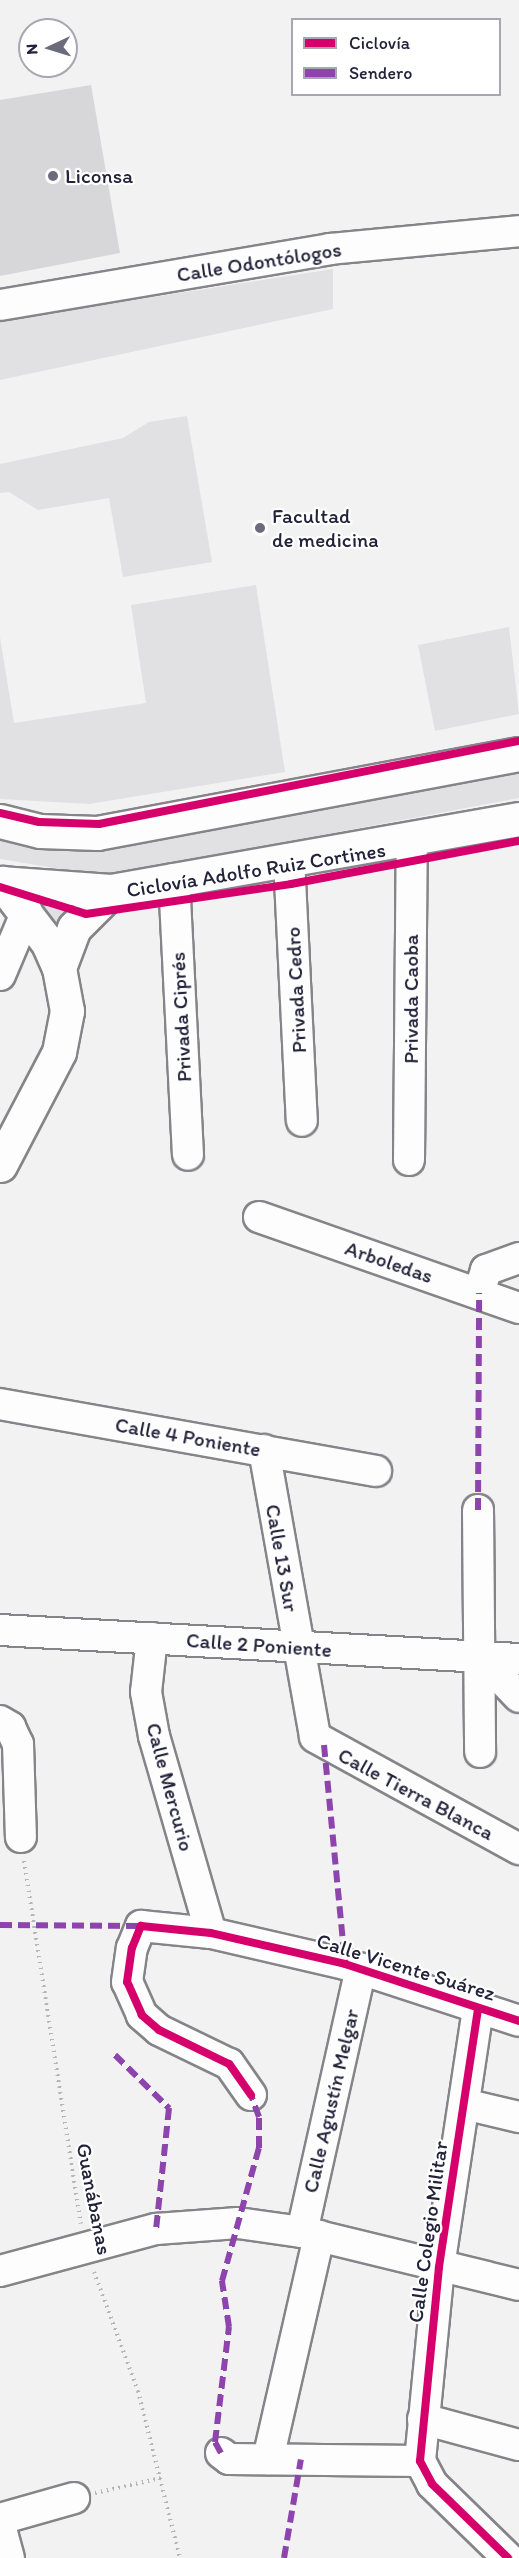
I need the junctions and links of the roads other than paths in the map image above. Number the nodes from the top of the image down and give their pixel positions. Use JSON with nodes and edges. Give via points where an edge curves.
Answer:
{"nodes":[{"id":1,"x":519,"y":231,"type":"edge"},
{"id":2,"x":0,"y":305,"type":"edge"},
{"id":3,"x":519,"y":754,"type":"edge"},
{"id":4,"x":519,"y":819,"type":"edge"},
{"id":5,"x":0,"y":821,"type":"edge"},
{"id":6,"x":412,"y":838,"type":"junction"},
{"id":7,"x":289,"y":859,"type":"junction"},
{"id":8,"x":174,"y":879,"type":"junction"},
{"id":9,"x":1,"y":883,"type":"edge"},
{"id":10,"x":111,"y":891,"type":"junction"},
{"id":11,"x":27,"y":911,"type":"junction"},
{"id":12,"x":59,"y":968,"type":"junction"},
{"id":13,"x":0,"y":975,"type":"edge"},
{"id":14,"x":302,"y":1121,"type":"dead end"},
{"id":15,"x":188,"y":1155,"type":"dead end"},
{"id":16,"x":410,"y":1160,"type":"dead end"},
{"id":17,"x":0,"y":1165,"type":"edge"},
{"id":18,"x":259,"y":1217,"type":"dead end"},
{"id":19,"x":519,"y":1258,"type":"edge"},
{"id":20,"x":479,"y":1293,"type":"junction"},
{"id":21,"x":519,"y":1308,"type":"edge"},
{"id":22,"x":0,"y":1404,"type":"edge"},
{"id":23,"x":264,"y":1450,"type":"junction"},
{"id":24,"x":376,"y":1471,"type":"dead end"},
{"id":25,"x":478,"y":1510,"type":"dead end"},
{"id":26,"x":0,"y":1630,"type":"edge"},
{"id":27,"x":152,"y":1638,"type":"junction"},
{"id":28,"x":298,"y":1649,"type":"junction"},
{"id":29,"x":481,"y":1657,"type":"junction"},
{"id":30,"x":519,"y":1659,"type":"edge"},
{"id":31,"x":519,"y":1697,"type":"edge"},
{"id":32,"x":0,"y":1721,"type":"edge"},
{"id":33,"x":315,"y":1737,"type":"joint"},
{"id":34,"x":480,"y":1752,"type":"dead end"},
{"id":35,"x":21,"y":1836,"type":"road end"},
{"id":36,"x":519,"y":1849,"type":"edge"},
{"id":37,"x":211,"y":1933,"type":"junction"},
{"id":38,"x":361,"y":1969,"type":"junction"},
{"id":39,"x":478,"y":2009,"type":"junction"},
{"id":40,"x":519,"y":2020,"type":"edge"},
{"id":41,"x":252,"y":2095,"type":"dead end"},
{"id":42,"x":464,"y":2104,"type":"junction"},
{"id":43,"x":519,"y":2117,"type":"edge"},
{"id":44,"x":310,"y":2234,"type":"junction"},
{"id":45,"x":439,"y":2267,"type":"junction"},
{"id":46,"x":0,"y":2271,"type":"edge"},
{"id":47,"x":519,"y":2285,"type":"edge"},
{"id":48,"x":423,"y":2419,"type":"junction"},
{"id":49,"x":519,"y":2445,"type":"edge"},
{"id":50,"x":221,"y":2453,"type":"dead end"},
{"id":51,"x":268,"y":2459,"type":"junction"},
{"id":52,"x":420,"y":2461,"type":"junction"},
{"id":53,"x":74,"y":2498,"type":"road end"},
{"id":54,"x":0,"y":2519,"type":"edge"},
{"id":55,"x":0,"y":2532,"type":"edge"},
{"id":56,"x":7,"y":2558,"type":"edge"},
{"id":57,"x":508,"y":2558,"type":"edge"}],
"edges":[{"from":1,"to":2,"type":"street","name":"Calle Odontólogos","via":[[330,249]]},
{"from":3,"to":5,"type":"main road","via":[[97,833],[40,831]]},
{"from":4,"to":6,"type":"main road"},
{"from":6,"to":7,"type":"main road"},
{"from":6,"to":16,"type":"street","name":"Privada Caoba"},
{"from":7,"to":8,"type":"main road"},
{"from":7,"to":14,"type":"street","name":"Privada Cedro"},
{"from":8,"to":10,"type":"main road"},
{"from":8,"to":15,"type":"street","name":"Privada Ciprés"},
{"from":9,"to":10,"type":"main road"},
{"from":9,"to":11,"type":"main road"},
{"from":10,"to":12,"type":"main road","via":[[74,928]]},
{"from":11,"to":12,"type":"main road"},
{"from":11,"to":13,"type":"street"},
{"from":12,"to":17,"type":"main road","via":[[67,1011],[59,1052]]},
{"from":18,"to":20,"type":"street","name":"Arboledas"},
{"from":19,"to":20,"type":"street","via":[[486,1270]]},
{"from":20,"to":21,"type":"street","name":"Arboledas"},
{"from":22,"to":23,"type":"street","name":"Calle 4 Poniente"},
{"from":23,"to":24,"type":"street","name":"Calle 4 Poniente"},
{"from":23,"to":28,"type":"street","name":"Calle 13 Sur"},
{"from":25,"to":29,"type":"street"},
{"from":26,"to":27,"type":"street","name":"Calle 2 Poniente"},
{"from":27,"to":28,"type":"street","name":"Calle 2 Poniente"},
{"from":27,"to":37,"type":"street","name":"Calle Mercurio","via":[[146,1692],[154,1736]]},
{"from":28,"to":29,"type":"street","name":"Calle 2 Poniente"},
{"from":28,"to":33,"type":"street","name":"Calle 13 Sur"},
{"from":29,"to":30,"type":"street","name":"Calle 2 Poniente"},
{"from":29,"to":31,"type":"street"},
{"from":29,"to":34,"type":"street"},
{"from":32,"to":35,"type":"street","via":[[10,1726],[18,1744]]},
{"from":33,"to":36,"type":"street","name":"Calle Tierra Blanca"},
{"from":37,"to":38,"type":"street","name":"Calle Vicente Suárez"},
{"from":37,"to":41,"type":"street","name":"Calle Vicente Suárez","via":[[141,1926],[127,1982],[142,2016],[159,2030],[230,2064]]},
{"from":38,"to":39,"type":"street","name":"Calle Vicente Suárez"},
{"from":38,"to":44,"type":"street","name":"Calle Agustín Melgar"},
{"from":39,"to":40,"type":"street","name":"Calle Vicente Suárez"},
{"from":39,"to":42,"type":"street","name":"Calle Colegio Militar"},
{"from":42,"to":43,"type":"street"},
{"from":42,"to":45,"type":"street","name":"Calle Colegio Militar"},
{"from":44,"to":45,"type":"street"},
{"from":44,"to":46,"type":"street","via":[[214,2222],[84,2245]]},
{"from":44,"to":51,"type":"street","name":"Calle Agustín Melgar"},
{"from":45,"to":47,"type":"street"},
{"from":45,"to":48,"type":"street","name":"Calle Colegio Militar"},
{"from":48,"to":49,"type":"street"},
{"from":48,"to":52,"type":"street","name":"Calle Colegio Militar"},
{"from":50,"to":51,"type":"street","via":[[229,2459]]},
{"from":51,"to":52,"type":"street"},
{"from":52,"to":57,"type":"street","via":[[432,2484]]},
{"from":53,"to":54,"type":"street"},
{"from":55,"to":56,"type":"main road"}]}
